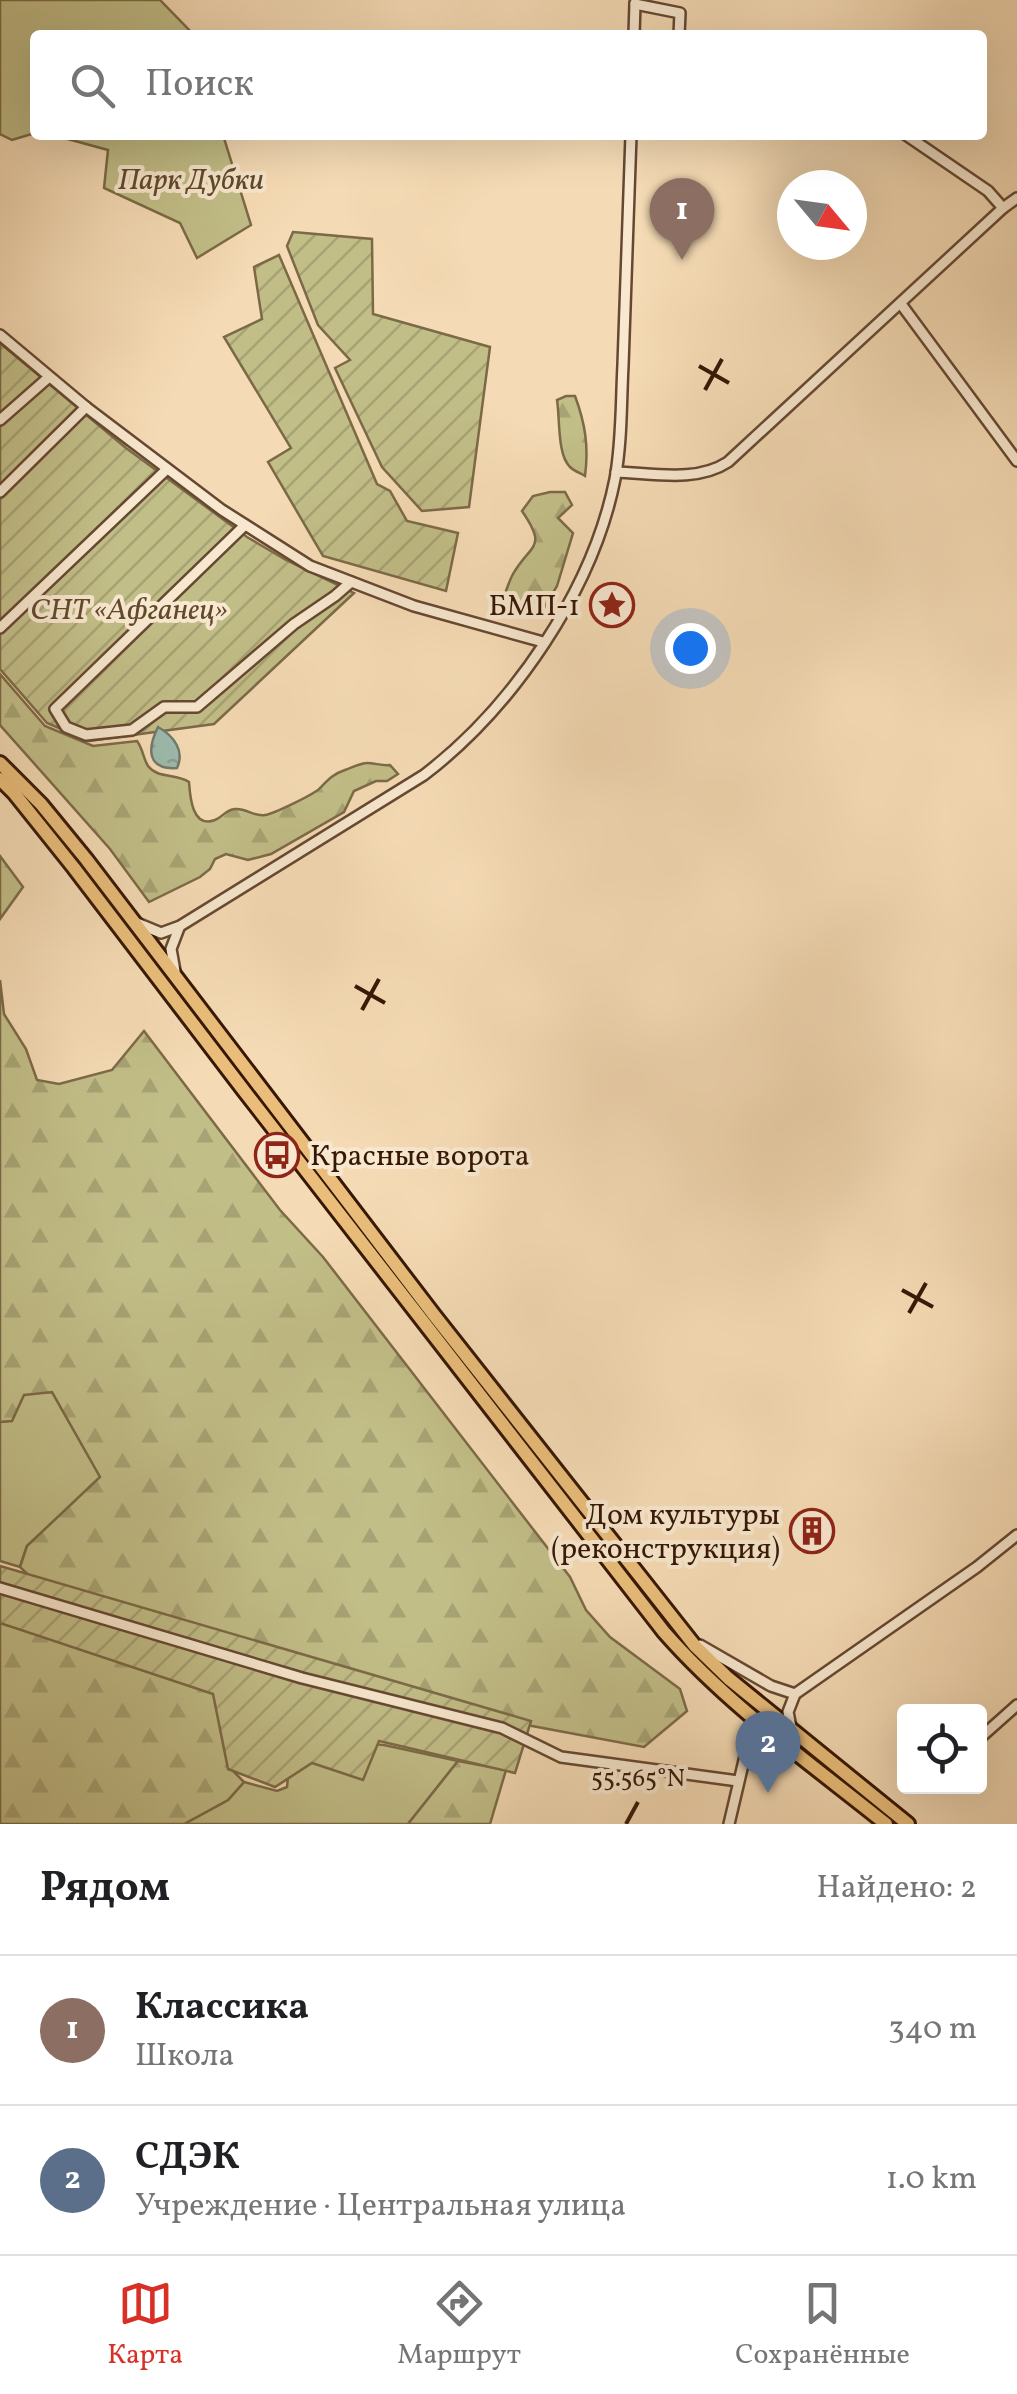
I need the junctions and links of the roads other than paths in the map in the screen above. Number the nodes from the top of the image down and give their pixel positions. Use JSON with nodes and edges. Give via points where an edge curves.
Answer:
{"nodes":[{"id":1,"x":635,"y":2,"type":"edge"},
{"id":2,"x":634,"y":30,"type":"edge"},
{"id":3,"x":678,"y":30,"type":"edge"},
{"id":4,"x":631,"y":140,"type":"edge"},
{"id":5,"x":913,"y":140,"type":"edge"},
{"id":6,"x":1017,"y":198,"type":"edge"},
{"id":7,"x":1003,"y":208,"type":"junction"},
{"id":8,"x":902,"y":304,"type":"junction"},
{"id":9,"x":3,"y":342,"type":"edge"},
{"id":10,"x":49,"y":376,"type":"junction"},
{"id":11,"x":86,"y":407,"type":"junction"},
{"id":12,"x":0,"y":420,"type":"edge"},
{"id":13,"x":1017,"y":462,"type":"edge"},
{"id":14,"x":167,"y":469,"type":"junction"},
{"id":15,"x":616,"y":472,"type":"junction"},
{"id":16,"x":0,"y":492,"type":"edge"},
{"id":17,"x":245,"y":525,"type":"junction"},
{"id":18,"x":351,"y":582,"type":"junction"},
{"id":19,"x":0,"y":628,"type":"edge"},
{"id":20,"x":543,"y":642,"type":"junction"},
{"id":21,"x":0,"y":763,"type":"edge"},
{"id":22,"x":0,"y":780,"type":"edge"},
{"id":23,"x":133,"y":920,"type":"junction"},
{"id":24,"x":180,"y":926,"type":"junction"},
{"id":25,"x":176,"y":978,"type":"junction"},
{"id":26,"x":1017,"y":1536,"type":"edge"},
{"id":27,"x":0,"y":1588,"type":"edge"},
{"id":28,"x":685,"y":1634,"type":"junction"},
{"id":29,"x":795,"y":1694,"type":"junction"},
{"id":30,"x":1017,"y":1705,"type":"edge"},
{"id":31,"x":758,"y":1722,"type":"junction"},
{"id":32,"x":791,"y":1729,"type":"junction"},
{"id":33,"x":987,"y":1732,"type":"edge"},
{"id":34,"x":738,"y":1782,"type":"junction"},
{"id":35,"x":728,"y":1824,"type":"edge"},
{"id":36,"x":886,"y":1824,"type":"edge"},
{"id":37,"x":908,"y":1824,"type":"edge"}],
"edges":[{"from":1,"to":2,"type":"street"},
{"from":1,"to":3,"type":"street","via":[[680,13]]},
{"from":4,"to":15,"type":"street"},
{"from":5,"to":7,"type":"street"},
{"from":6,"to":7,"type":"street"},
{"from":7,"to":8,"type":"street"},
{"from":8,"to":13,"type":"street"},
{"from":8,"to":15,"type":"street","via":[[721,467],[694,475]]},
{"from":9,"to":10,"type":"street"},
{"from":10,"to":11,"type":"street"},
{"from":10,"to":12,"type":"street"},
{"from":11,"to":14,"type":"street"},
{"from":11,"to":16,"type":"street"},
{"from":14,"to":17,"type":"street"},
{"from":14,"to":19,"type":"street"},
{"from":15,"to":20,"type":"street","via":[[592,557]]},
{"from":17,"to":18,"type":"street","via":[[310,566]]},
{"from":17,"to":18,"type":"street","via":[[55,709],[66,728],[86,736],[132,730],[164,707],[197,707]]},
{"from":18,"to":20,"type":"street"},
{"from":20,"to":24,"type":"street","via":[[494,711],[436,766]]},
{"from":21,"to":23,"type":"highway"},
{"from":22,"to":31,"type":"highway","via":[[664,1632]]},
{"from":23,"to":24,"type":"street","via":[[161,933]]},
{"from":23,"to":25,"type":"highway"},
{"from":24,"to":25,"type":"street","via":[[171,949]]},
{"from":25,"to":28,"type":"highway"},
{"from":26,"to":29,"type":"street"},
{"from":27,"to":34,"type":"street","via":[[302,1678],[502,1728],[561,1756]]},
{"from":28,"to":29,"type":"street"},
{"from":28,"to":32,"type":"highway"},
{"from":29,"to":32,"type":"street"},
{"from":30,"to":33,"type":"street"},
{"from":31,"to":34,"type":"street"},
{"from":31,"to":36,"type":"highway"},
{"from":32,"to":37,"type":"highway"},
{"from":34,"to":35,"type":"street"}]}
